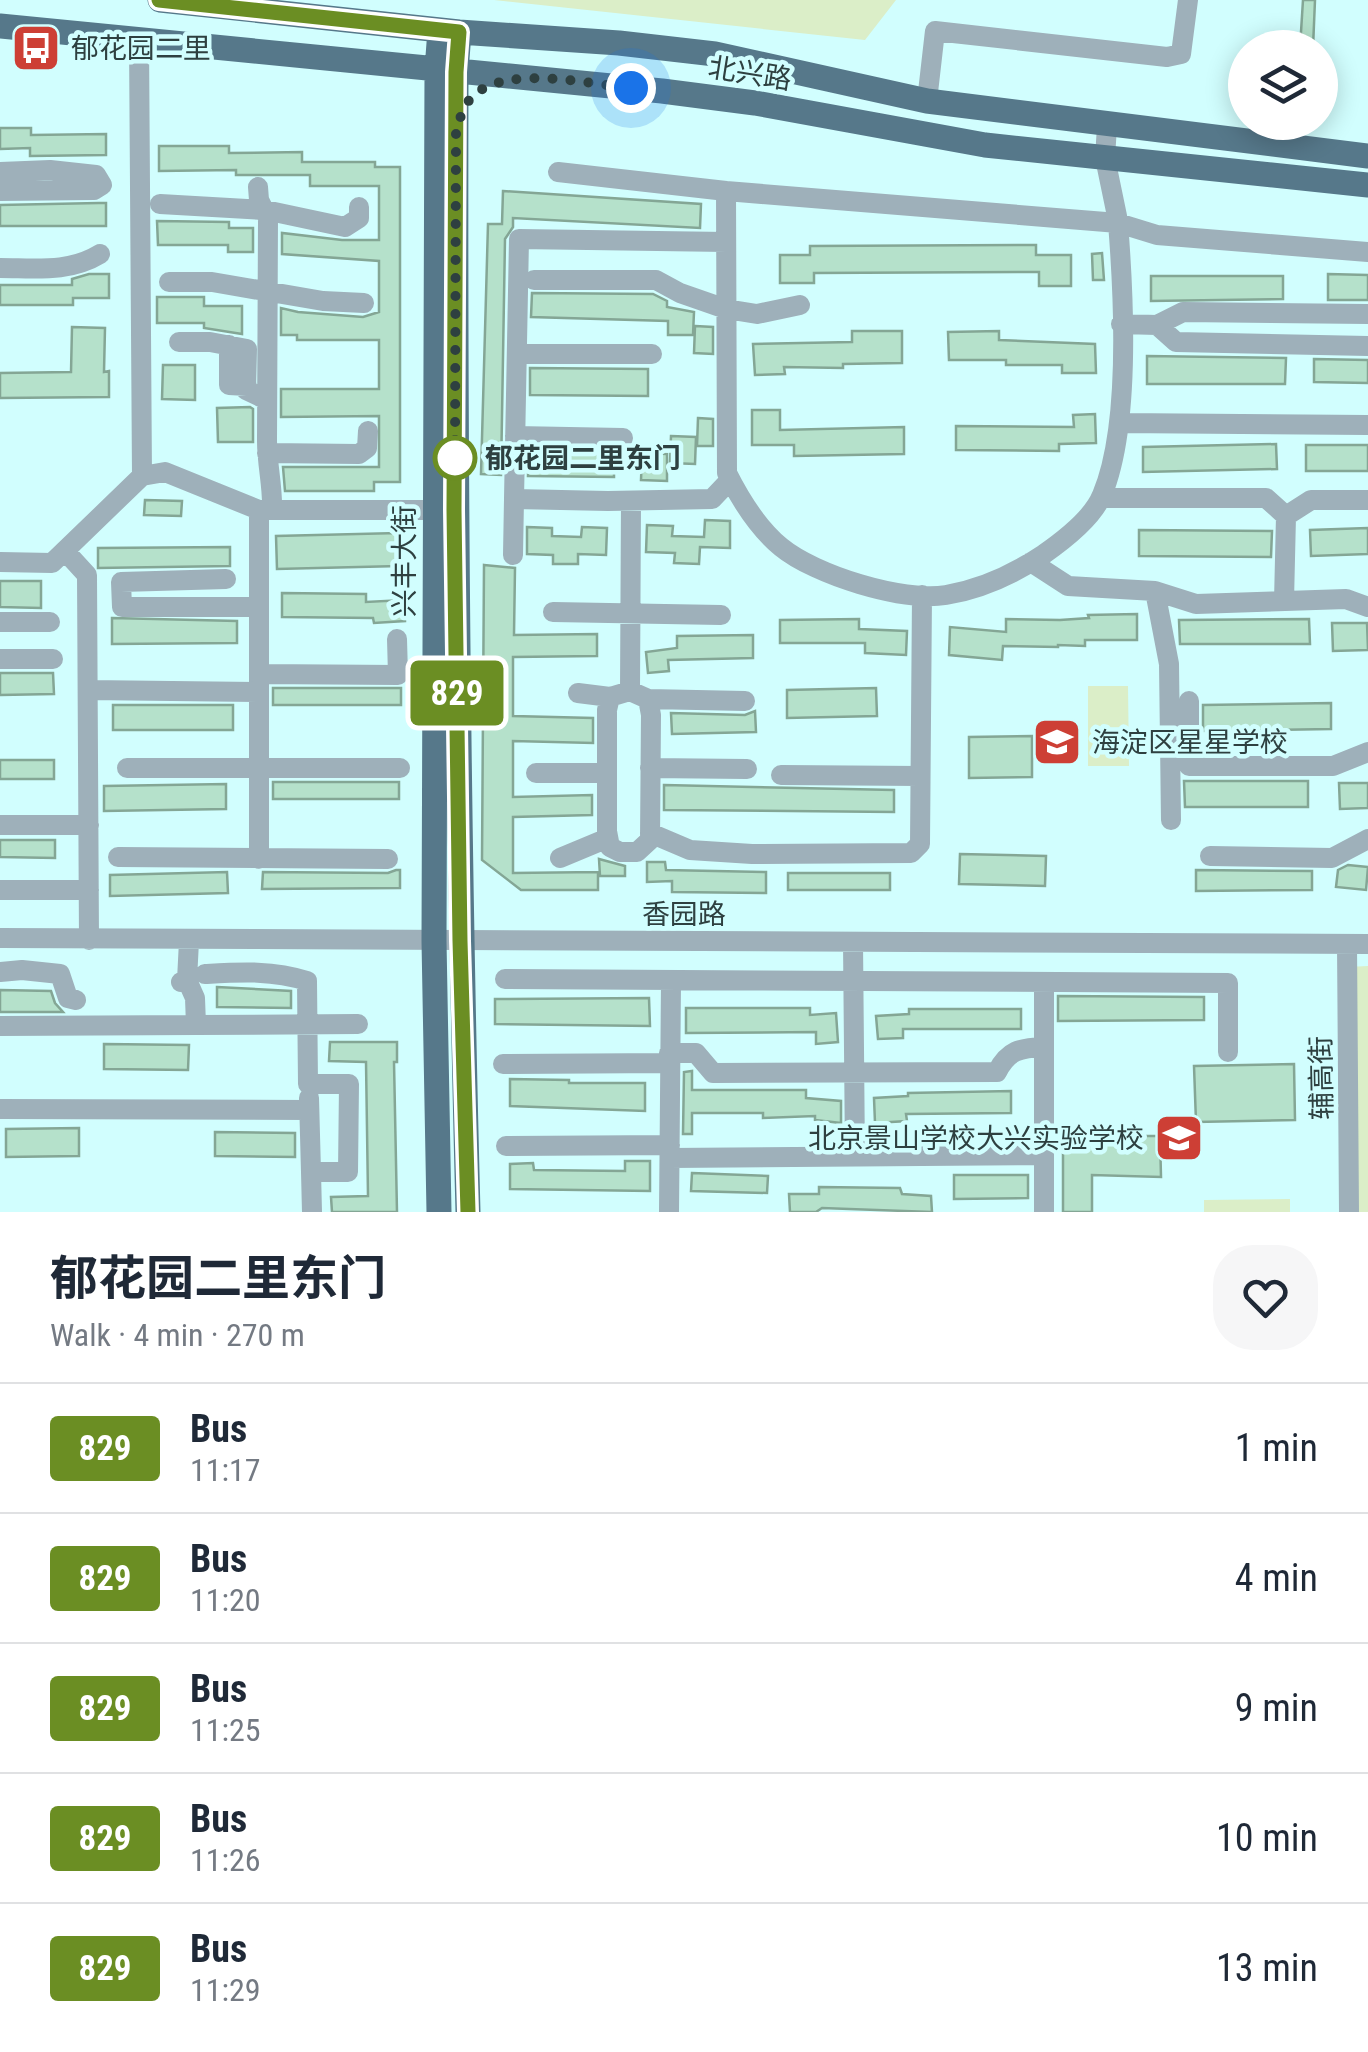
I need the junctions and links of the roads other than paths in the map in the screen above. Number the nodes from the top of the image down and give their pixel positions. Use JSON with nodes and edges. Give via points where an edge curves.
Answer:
{"nodes":[{"id":1,"x":160,"y":0,"type":"edge"},
{"id":2,"x":1188,"y":0,"type":"edge"},
{"id":3,"x":0,"y":26,"type":"edge"},
{"id":4,"x":450,"y":31,"type":"junction"},
{"id":5,"x":139,"y":41,"type":"junction"},
{"id":6,"x":386,"y":65,"type":"junction"},
{"id":7,"x":446,"y":71,"type":"junction"},
{"id":8,"x":516,"y":77,"type":"junction"},
{"id":9,"x":928,"y":102,"type":"junction"},
{"id":10,"x":1108,"y":126,"type":"junction"},
{"id":11,"x":446,"y":127,"type":"junction"},
{"id":12,"x":1368,"y":156,"type":"edge"},
{"id":13,"x":1105,"y":158,"type":"junction"},
{"id":14,"x":0,"y":172,"type":"edge"},
{"id":15,"x":558,"y":172,"type":"dead end"},
{"id":16,"x":1368,"y":185,"type":"edge"},
{"id":17,"x":258,"y":187,"type":"dead end"},
{"id":18,"x":0,"y":191,"type":"edge"},
{"id":19,"x":726,"y":191,"type":"junction"},
{"id":20,"x":160,"y":204,"type":"dead end"},
{"id":21,"x":360,"y":207,"type":"dead end"},
{"id":22,"x":264,"y":210,"type":"junction"},
{"id":23,"x":1118,"y":222,"type":"junction"},
{"id":24,"x":726,"y":242,"type":"junction"},
{"id":25,"x":1368,"y":252,"type":"edge"},
{"id":26,"x":100,"y":254,"type":"dead end"},
{"id":27,"x":0,"y":268,"type":"edge"},
{"id":28,"x":534,"y":280,"type":"dead end"},
{"id":29,"x":169,"y":282,"type":"dead end"},
{"id":30,"x":268,"y":289,"type":"junction"},
{"id":31,"x":364,"y":303,"type":"dead end"},
{"id":32,"x":800,"y":305,"type":"dead end"},
{"id":33,"x":726,"y":309,"type":"junction"},
{"id":34,"x":1368,"y":314,"type":"edge"},
{"id":35,"x":1121,"y":324,"type":"junction"},
{"id":36,"x":1158,"y":325,"type":"junction"},
{"id":37,"x":180,"y":342,"type":"dead end"},
{"id":38,"x":1368,"y":346,"type":"edge"},
{"id":39,"x":516,"y":354,"type":"junction"},
{"id":40,"x":652,"y":354,"type":"dead end"},
{"id":41,"x":267,"y":400,"type":"junction"},
{"id":42,"x":1120,"y":423,"type":"junction"},
{"id":43,"x":1368,"y":426,"type":"edge"},
{"id":44,"x":368,"y":431,"type":"dead end"},
{"id":45,"x":515,"y":436,"type":"junction"},
{"id":46,"x":623,"y":438,"type":"dead end"},
{"id":47,"x":267,"y":453,"type":"junction"},
{"id":48,"x":142,"y":476,"type":"junction"},
{"id":49,"x":730,"y":480,"type":"junction"},
{"id":50,"x":1102,"y":498,"type":"junction"},
{"id":51,"x":514,"y":499,"type":"junction"},
{"id":52,"x":1368,"y":500,"type":"edge"},
{"id":53,"x":632,"y":501,"type":"junction"},
{"id":54,"x":266,"y":510,"type":"junction"},
{"id":55,"x":444,"y":510,"type":"junction"},
{"id":56,"x":1286,"y":516,"type":"junction"},
{"id":57,"x":64,"y":550,"type":"junction"},
{"id":58,"x":513,"y":555,"type":"dead end"},
{"id":59,"x":0,"y":562,"type":"edge"},
{"id":60,"x":1031,"y":562,"type":"junction"},
{"id":61,"x":226,"y":579,"type":"dead end"},
{"id":62,"x":1155,"y":592,"type":"junction"},
{"id":63,"x":922,"y":595,"type":"junction"},
{"id":64,"x":1284,"y":601,"type":"junction"},
{"id":65,"x":1368,"y":606,"type":"edge"},
{"id":66,"x":259,"y":608,"type":"junction"},
{"id":67,"x":553,"y":612,"type":"dead end"},
{"id":68,"x":630,"y":614,"type":"junction"},
{"id":69,"x":722,"y":615,"type":"dead end"},
{"id":70,"x":0,"y":622,"type":"edge"},
{"id":71,"x":50,"y":622,"type":"dead end"},
{"id":72,"x":396,"y":639,"type":"dead end"},
{"id":73,"x":0,"y":659,"type":"edge"},
{"id":74,"x":53,"y":659,"type":"dead end"},
{"id":75,"x":259,"y":683,"type":"junction"},
{"id":76,"x":88,"y":690,"type":"junction"},
{"id":77,"x":578,"y":693,"type":"dead end"},
{"id":78,"x":629,"y":696,"type":"junction"},
{"id":79,"x":745,"y":701,"type":"dead end"},
{"id":80,"x":1189,"y":701,"type":"dead end"},
{"id":81,"x":1368,"y":752,"type":"edge"},
{"id":82,"x":259,"y":767,"type":"junction"},
{"id":83,"x":126,"y":768,"type":"dead end"},
{"id":84,"x":400,"y":768,"type":"dead end"},
{"id":85,"x":650,"y":768,"type":"junction"},
{"id":86,"x":747,"y":769,"type":"dead end"},
{"id":87,"x":536,"y":773,"type":"dead end"},
{"id":88,"x":606,"y":773,"type":"junction"},
{"id":89,"x":781,"y":775,"type":"dead end"},
{"id":90,"x":920,"y":776,"type":"junction"},
{"id":91,"x":1171,"y":820,"type":"dead end"},
{"id":92,"x":0,"y":825,"type":"edge"},
{"id":93,"x":89,"y":825,"type":"junction"},
{"id":94,"x":650,"y":833,"type":"junction"},
{"id":95,"x":608,"y":838,"type":"junction"},
{"id":96,"x":1368,"y":838,"type":"edge"},
{"id":97,"x":1210,"y":856,"type":"dead end"},
{"id":98,"x":118,"y":857,"type":"dead end"},
{"id":99,"x":560,"y":858,"type":"dead end"},
{"id":100,"x":259,"y":859,"type":"junction"},
{"id":101,"x":388,"y":860,"type":"dead end"},
{"id":102,"x":0,"y":890,"type":"edge"},
{"id":103,"x":89,"y":890,"type":"junction"},
{"id":104,"x":0,"y":938,"type":"edge"},
{"id":105,"x":90,"y":940,"type":"junction"},
{"id":106,"x":189,"y":941,"type":"junction"},
{"id":107,"x":447,"y":941,"type":"junction"},
{"id":108,"x":853,"y":942,"type":"junction"},
{"id":109,"x":1357,"y":944,"type":"edge"},
{"id":110,"x":0,"y":972,"type":"edge"},
{"id":111,"x":191,"y":979,"type":"junction"},
{"id":112,"x":505,"y":979,"type":"dead end"},
{"id":113,"x":670,"y":982,"type":"junction"},
{"id":114,"x":853,"y":983,"type":"junction"},
{"id":115,"x":1044,"y":983,"type":"junction"},
{"id":116,"x":76,"y":1000,"type":"dead end"},
{"id":117,"x":308,"y":1024,"type":"junction"},
{"id":118,"x":358,"y":1024,"type":"dead end"},
{"id":119,"x":196,"y":1025,"type":"junction"},
{"id":120,"x":0,"y":1026,"type":"edge"},
{"id":121,"x":1044,"y":1047,"type":"junction"},
{"id":122,"x":1228,"y":1052,"type":"dead end"},
{"id":123,"x":669,"y":1058,"type":"junction"},
{"id":124,"x":503,"y":1064,"type":"dead end"},
{"id":125,"x":854,"y":1073,"type":"junction"},
{"id":126,"x":308,"y":1081,"type":"junction"},
{"id":127,"x":0,"y":1109,"type":"edge"},
{"id":128,"x":309,"y":1110,"type":"junction"},
{"id":129,"x":506,"y":1146,"type":"dead end"},
{"id":130,"x":670,"y":1152,"type":"junction"},
{"id":131,"x":1044,"y":1155,"type":"junction"},
{"id":132,"x":855,"y":1156,"type":"junction"},
{"id":133,"x":312,"y":1172,"type":"junction"},
{"id":134,"x":468,"y":1207,"type":"edge"},
{"id":135,"x":439,"y":1208,"type":"edge"},
{"id":136,"x":312,"y":1212,"type":"edge"},
{"id":137,"x":669,"y":1212,"type":"edge"},
{"id":138,"x":1044,"y":1212,"type":"edge"},
{"id":139,"x":1350,"y":1212,"type":"edge"}],
"edges":[{"from":1,"to":4,"type":"main road","name":"北兴路"},
{"from":2,"to":9,"type":"street","via":[[1181,54],[1167,57],[935,31]]},
{"from":3,"to":5,"type":"main road","name":"北兴路"},
{"from":4,"to":7,"type":"main road","name":"兴丰大街"},
{"from":4,"to":9,"type":"main road","name":"北兴路","via":[[715,54]]},
{"from":5,"to":6,"type":"main road","name":"北兴路"},
{"from":5,"to":48,"type":"street"},
{"from":6,"to":7,"type":"main road","name":"北兴路"},
{"from":6,"to":11,"type":"main road","via":[[407,77]]},
{"from":7,"to":8,"type":"main road","name":"北兴路"},
{"from":7,"to":11,"type":"main road","name":"兴丰大街"},
{"from":8,"to":11,"type":"main road","via":[[473,95]]},
{"from":8,"to":13,"type":"main road","name":"北兴路","via":[[755,103],[966,142]]},
{"from":9,"to":10,"type":"main road","name":"北兴路"},
{"from":10,"to":12,"type":"main road","name":"北兴路"},
{"from":10,"to":13,"type":"street"},
{"from":11,"to":55,"type":"main road","name":"兴丰大街"},
{"from":13,"to":16,"type":"main road","name":"北兴路"},
{"from":13,"to":23,"type":"street"},
{"from":14,"to":18,"type":"street","via":[[96,174],[102,185]]},
{"from":15,"to":19,"type":"street"},
{"from":17,"to":22,"type":"street"},
{"from":19,"to":23,"type":"street"},
{"from":19,"to":24,"type":"street"},
{"from":20,"to":22,"type":"street"},
{"from":21,"to":22,"type":"street","via":[[359,218],[345,227]]},
{"from":22,"to":30,"type":"street"},
{"from":23,"to":25,"type":"street","via":[[1157,235]]},
{"from":23,"to":35,"type":"street"},
{"from":24,"to":33,"type":"street"},
{"from":24,"to":39,"type":"street","via":[[519,238]]},
{"from":26,"to":27,"type":"street","via":[[62,268]]},
{"from":28,"to":33,"type":"street","via":[[656,280]]},
{"from":29,"to":30,"type":"street"},
{"from":30,"to":31,"type":"street"},
{"from":30,"to":41,"type":"street"},
{"from":32,"to":33,"type":"street","via":[[757,314]]},
{"from":33,"to":49,"type":"street"},
{"from":34,"to":36,"type":"street","via":[[1183,312]]},
{"from":35,"to":36,"type":"street"},
{"from":35,"to":42,"type":"street"},
{"from":36,"to":38,"type":"street","via":[[1176,342]]},
{"from":37,"to":41,"type":"street","via":[[248,349],[246,386]]},
{"from":39,"to":40,"type":"street"},
{"from":39,"to":45,"type":"street"},
{"from":41,"to":47,"type":"street"},
{"from":42,"to":43,"type":"street"},
{"from":42,"to":50,"type":"street"},
{"from":44,"to":47,"type":"street","via":[[368,448],[359,454]]},
{"from":45,"to":46,"type":"street"},
{"from":45,"to":51,"type":"street"},
{"from":47,"to":54,"type":"street","via":[[273,487]]},
{"from":48,"to":54,"type":"street","via":[[165,472]]},
{"from":48,"to":57,"type":"street"},
{"from":49,"to":53,"type":"street","via":[[712,498]]},
{"from":49,"to":63,"type":"street","via":[[781,547],[834,576]]},
{"from":50,"to":56,"type":"street","via":[[1266,498]]},
{"from":50,"to":60,"type":"street","via":[[1065,540]]},
{"from":51,"to":53,"type":"street"},
{"from":51,"to":58,"type":"street"},
{"from":52,"to":56,"type":"street","via":[[1311,500]]},
{"from":53,"to":68,"type":"street"},
{"from":54,"to":55,"type":"street"},
{"from":54,"to":66,"type":"street"},
{"from":55,"to":107,"type":"main road","name":"兴丰大街"},
{"from":56,"to":64,"type":"street"},
{"from":57,"to":59,"type":"street","via":[[52,563]]},
{"from":57,"to":76,"type":"street","via":[[87,576]]},
{"from":60,"to":62,"type":"street","via":[[1068,586]]},
{"from":60,"to":63,"type":"street","via":[[1008,578],[944,596]]},
{"from":61,"to":66,"type":"street","via":[[121,582],[122,607]]},
{"from":62,"to":64,"type":"street","via":[[1196,604]]},
{"from":62,"to":91,"type":"street","via":[[1169,664]]},
{"from":63,"to":90,"type":"street"},
{"from":64,"to":65,"type":"street","via":[[1346,599]]},
{"from":66,"to":75,"type":"street"},
{"from":67,"to":68,"type":"street"},
{"from":68,"to":69,"type":"street"},
{"from":68,"to":78,"type":"street"},
{"from":70,"to":71,"type":"street"},
{"from":72,"to":75,"type":"street","via":[[398,676]]},
{"from":73,"to":74,"type":"street"},
{"from":75,"to":76,"type":"street"},
{"from":75,"to":82,"type":"street"},
{"from":76,"to":93,"type":"street"},
{"from":77,"to":78,"type":"street"},
{"from":78,"to":79,"type":"street"},
{"from":78,"to":85,"type":"street","via":[[651,715]]},
{"from":78,"to":88,"type":"street"},
{"from":80,"to":81,"type":"street","via":[[1189,766],[1333,766]]},
{"from":82,"to":83,"type":"street"},
{"from":82,"to":84,"type":"street"},
{"from":82,"to":100,"type":"street"},
{"from":85,"to":86,"type":"street"},
{"from":85,"to":94,"type":"street"},
{"from":87,"to":88,"type":"street"},
{"from":88,"to":95,"type":"street"},
{"from":89,"to":90,"type":"street"},
{"from":90,"to":94,"type":"street","via":[[920,844],[911,853],[690,850]]},
{"from":92,"to":93,"type":"street"},
{"from":93,"to":103,"type":"street"},
{"from":94,"to":95,"type":"street","via":[[637,852],[620,852]]},
{"from":95,"to":99,"type":"street"},
{"from":96,"to":97,"type":"street","via":[[1332,858]]},
{"from":98,"to":100,"type":"street"},
{"from":100,"to":101,"type":"street"},
{"from":102,"to":103,"type":"street"},
{"from":103,"to":105,"type":"street"},
{"from":104,"to":105,"type":"street","name":"香园路"},
{"from":105,"to":106,"type":"street","name":"香园路"},
{"from":106,"to":107,"type":"street","name":"香园路"},
{"from":106,"to":111,"type":"street"},
{"from":107,"to":108,"type":"street","name":"香园路"},
{"from":107,"to":134,"type":"main road","name":"兴丰大街"},
{"from":107,"to":135,"type":"main road","name":"兴丰大街"},
{"from":108,"to":109,"type":"street","name":"香园路"},
{"from":108,"to":114,"type":"street"},
{"from":109,"to":139,"type":"street","name":"辅高街"},
{"from":110,"to":116,"type":"street","via":[[60,974],[68,998]]},
{"from":111,"to":117,"type":"street","via":[[254,972],[307,982]]},
{"from":111,"to":119,"type":"street"},
{"from":112,"to":113,"type":"street"},
{"from":113,"to":114,"type":"street"},
{"from":113,"to":123,"type":"street"},
{"from":114,"to":115,"type":"street"},
{"from":114,"to":125,"type":"street"},
{"from":115,"to":121,"type":"street"},
{"from":115,"to":122,"type":"street","via":[[1228,983]]},
{"from":117,"to":118,"type":"street"},
{"from":117,"to":119,"type":"street"},
{"from":117,"to":126,"type":"street"},
{"from":119,"to":120,"type":"street"},
{"from":121,"to":125,"type":"street","via":[[1018,1048],[997,1072]]},
{"from":121,"to":131,"type":"street"},
{"from":123,"to":124,"type":"street"},
{"from":123,"to":125,"type":"street","via":[[696,1053],[713,1072]]},
{"from":123,"to":130,"type":"street"},
{"from":125,"to":132,"type":"street"},
{"from":126,"to":128,"type":"street"},
{"from":126,"to":133,"type":"street","via":[[349,1084],[348,1172]]},
{"from":127,"to":128,"type":"street"},
{"from":128,"to":133,"type":"street"},
{"from":129,"to":130,"type":"street"},
{"from":130,"to":132,"type":"street"},
{"from":130,"to":137,"type":"street"},
{"from":131,"to":132,"type":"street"},
{"from":131,"to":138,"type":"street"},
{"from":133,"to":136,"type":"street"},
{"from":134,"to":135,"type":"street"}]}
